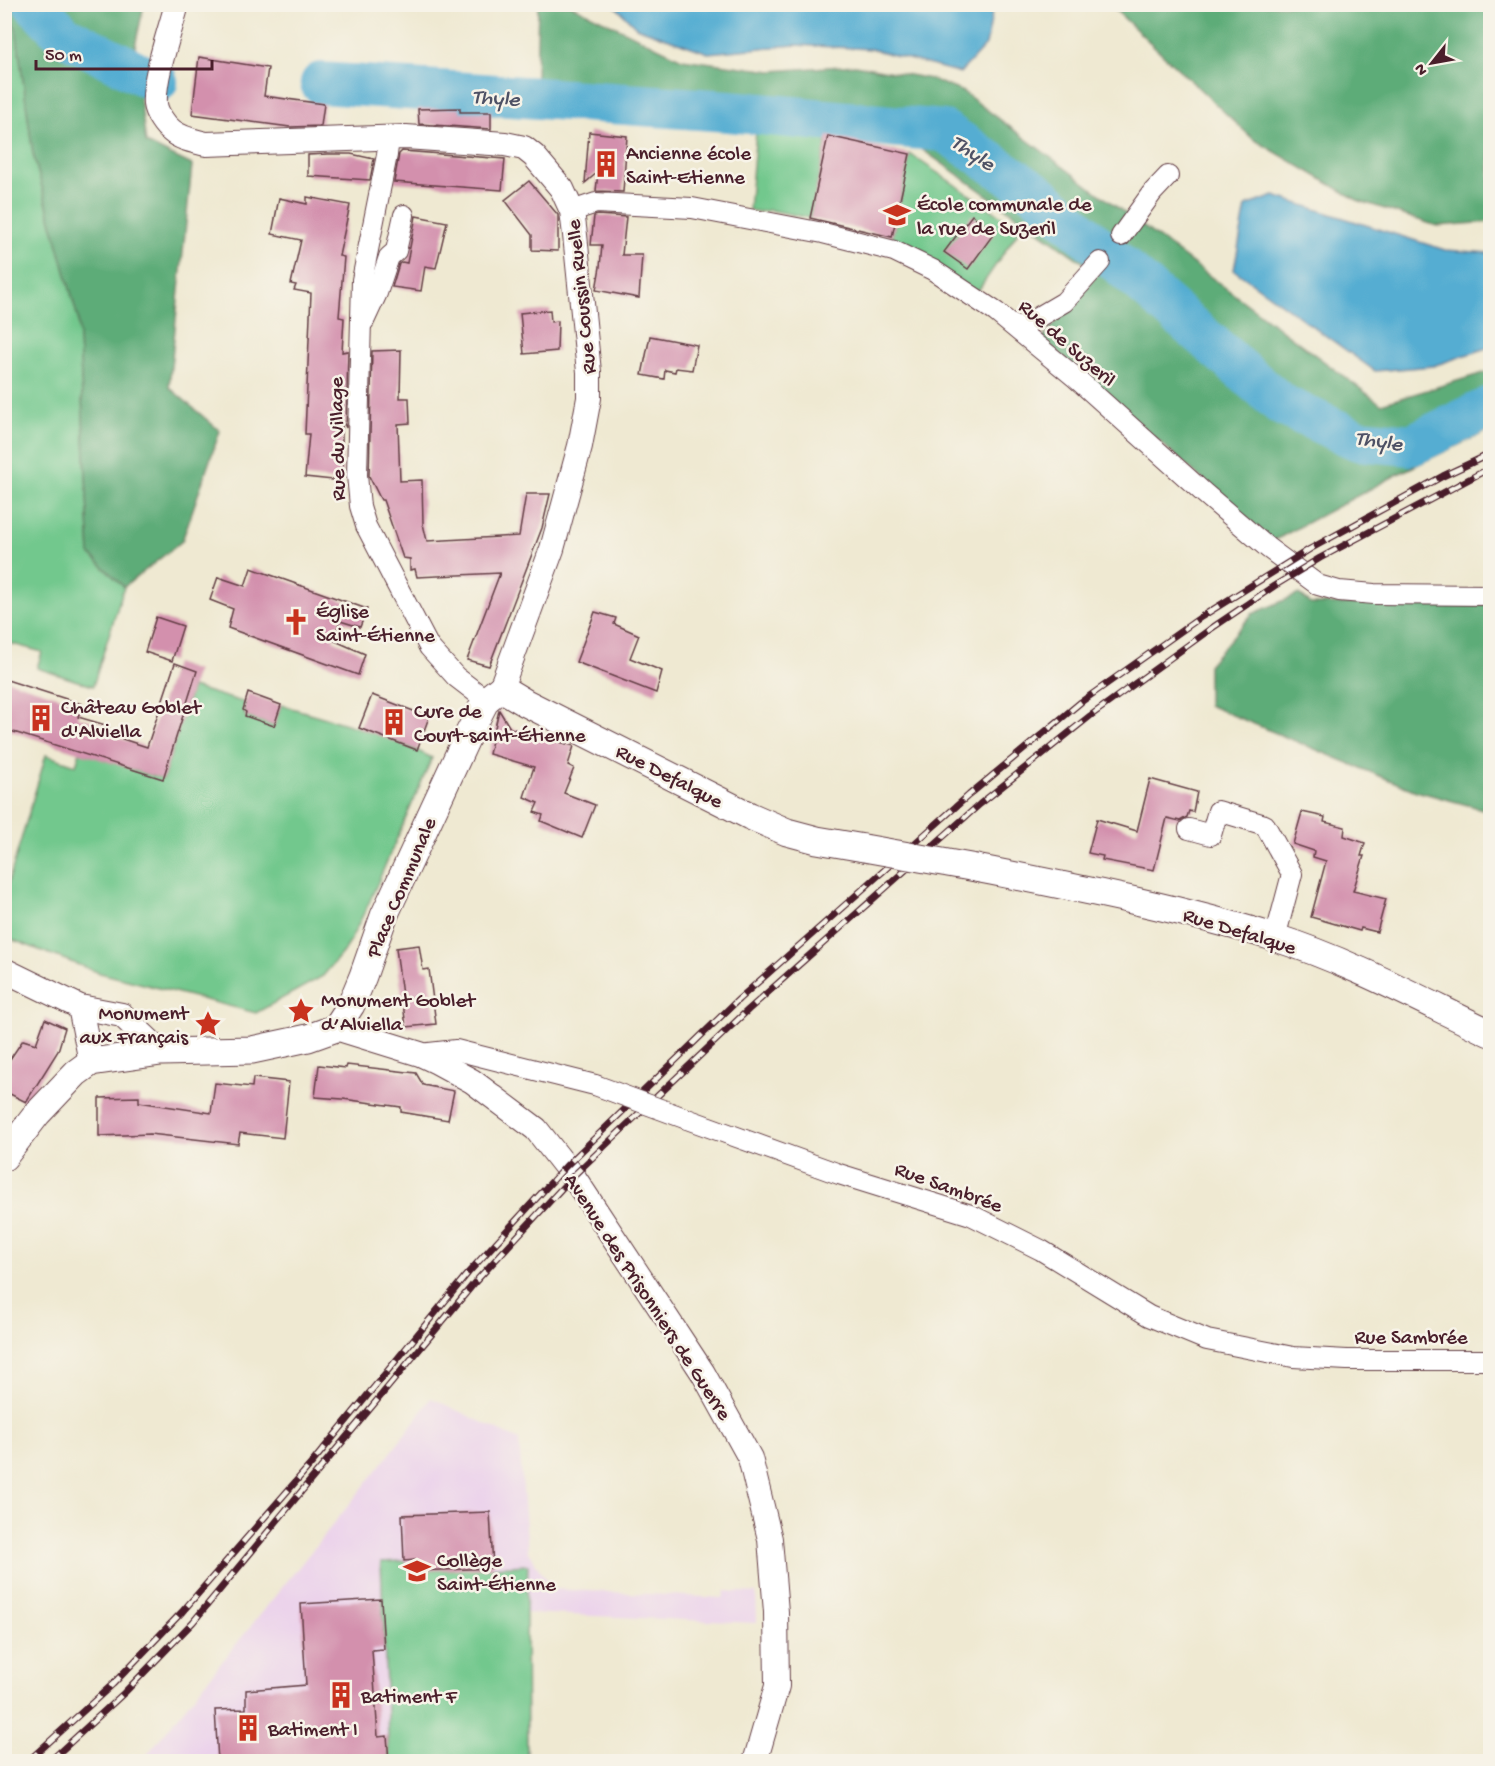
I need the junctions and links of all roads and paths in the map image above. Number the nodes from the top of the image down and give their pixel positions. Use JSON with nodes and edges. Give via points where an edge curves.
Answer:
{"nodes":[{"id":1,"x":177,"y":4,"type":"edge"},
{"id":2,"x":388,"y":138,"type":"junction"},
{"id":3,"x":1168,"y":176,"type":"dead end"},
{"id":4,"x":572,"y":211,"type":"junction"},
{"id":5,"x":404,"y":216,"type":"dead end"},
{"id":6,"x":1121,"y":236,"type":"dead end"},
{"id":7,"x":1100,"y":262,"type":"dead end"},
{"id":8,"x":360,"y":329,"type":"junction"},
{"id":9,"x":1018,"y":329,"type":"junction"},
{"id":10,"x":1491,"y":596,"type":"edge"},
{"id":11,"x":493,"y":694,"type":"junction"},
{"id":12,"x":1189,"y":829,"type":"dead end"},
{"id":13,"x":1275,"y":938,"type":"junction"},
{"id":14,"x":4,"y":970,"type":"edge"},
{"id":15,"x":80,"y":1007,"type":"junction"},
{"id":16,"x":336,"y":1028,"type":"junction"},
{"id":17,"x":1491,"y":1033,"type":"edge"},
{"id":18,"x":161,"y":1052,"type":"junction"},
{"id":19,"x":420,"y":1054,"type":"junction"},
{"id":20,"x":91,"y":1062,"type":"junction"},
{"id":21,"x":4,"y":1157,"type":"edge"},
{"id":22,"x":1491,"y":1360,"type":"edge"},
{"id":23,"x":755,"y":1761,"type":"edge"}],
"edges":[{"from":1,"to":2,"type":"street","name":"Rue Coussin Ruelle","via":[[155,106],[172,132],[206,144]]},
{"from":2,"to":4,"type":"street","name":"Rue Coussin Ruelle","via":[[524,148],[562,189]]},
{"from":2,"to":8,"type":"street","name":"Rue du Village","via":[[365,258]]},
{"from":3,"to":6,"type":"street"},
{"from":4,"to":9,"type":"street","name":"Rue de Suzeril","via":[[596,203],[692,208],[824,233],[894,251],[933,270]]},
{"from":4,"to":11,"type":"street","name":"Rue Coussin Ruelle","via":[[588,362],[588,409],[552,549]]},
{"from":5,"to":8,"type":"street","via":[[396,251],[389,257]]},
{"from":7,"to":9,"type":"street","via":[[1064,302]]},
{"from":8,"to":11,"type":"street","name":"Rue du Village","via":[[357,475],[366,526],[429,646],[456,677]]},
{"from":9,"to":10,"type":"street","name":"Rue de Suzeril","via":[[1204,494],[1318,585],[1374,594]]},
{"from":11,"to":13,"type":"main road","name":"Rue Defalque","bridge":true,"via":[[526,703],[787,832],[1145,902]]},
{"from":11,"to":16,"type":"main road","name":"Place Communale","via":[[384,916],[351,1005]]},
{"from":12,"to":13,"type":"street","via":[[1211,835],[1218,811],[1265,825],[1292,874]]},
{"from":13,"to":17,"type":"main road","name":"Rue Defalque","via":[[1357,968]]},
{"from":14,"to":15,"type":"street"},
{"from":15,"to":18,"type":"street","via":[[122,1015]]},
{"from":15,"to":20,"type":"street"},
{"from":16,"to":18,"type":"main road","via":[[252,1050]]},
{"from":16,"to":19,"type":"street","name":"Avenue des Prisonniers de Guerre"},
{"from":18,"to":20,"type":"main road"},
{"from":19,"to":22,"type":"street","name":"Rue Sambrée","bridge":true,"via":[[456,1050],[595,1085],[839,1174],[971,1215],[1041,1250],[1149,1316],[1207,1340],[1293,1357]]},
{"from":19,"to":23,"type":"street","name":"Avenue des Prisonniers de Guerre","via":[[481,1088],[536,1129],[558,1155],[703,1373],[750,1458],[770,1539],[776,1612],[777,1686]]},
{"from":20,"to":21,"type":"main road","via":[[37,1114]]}]}
